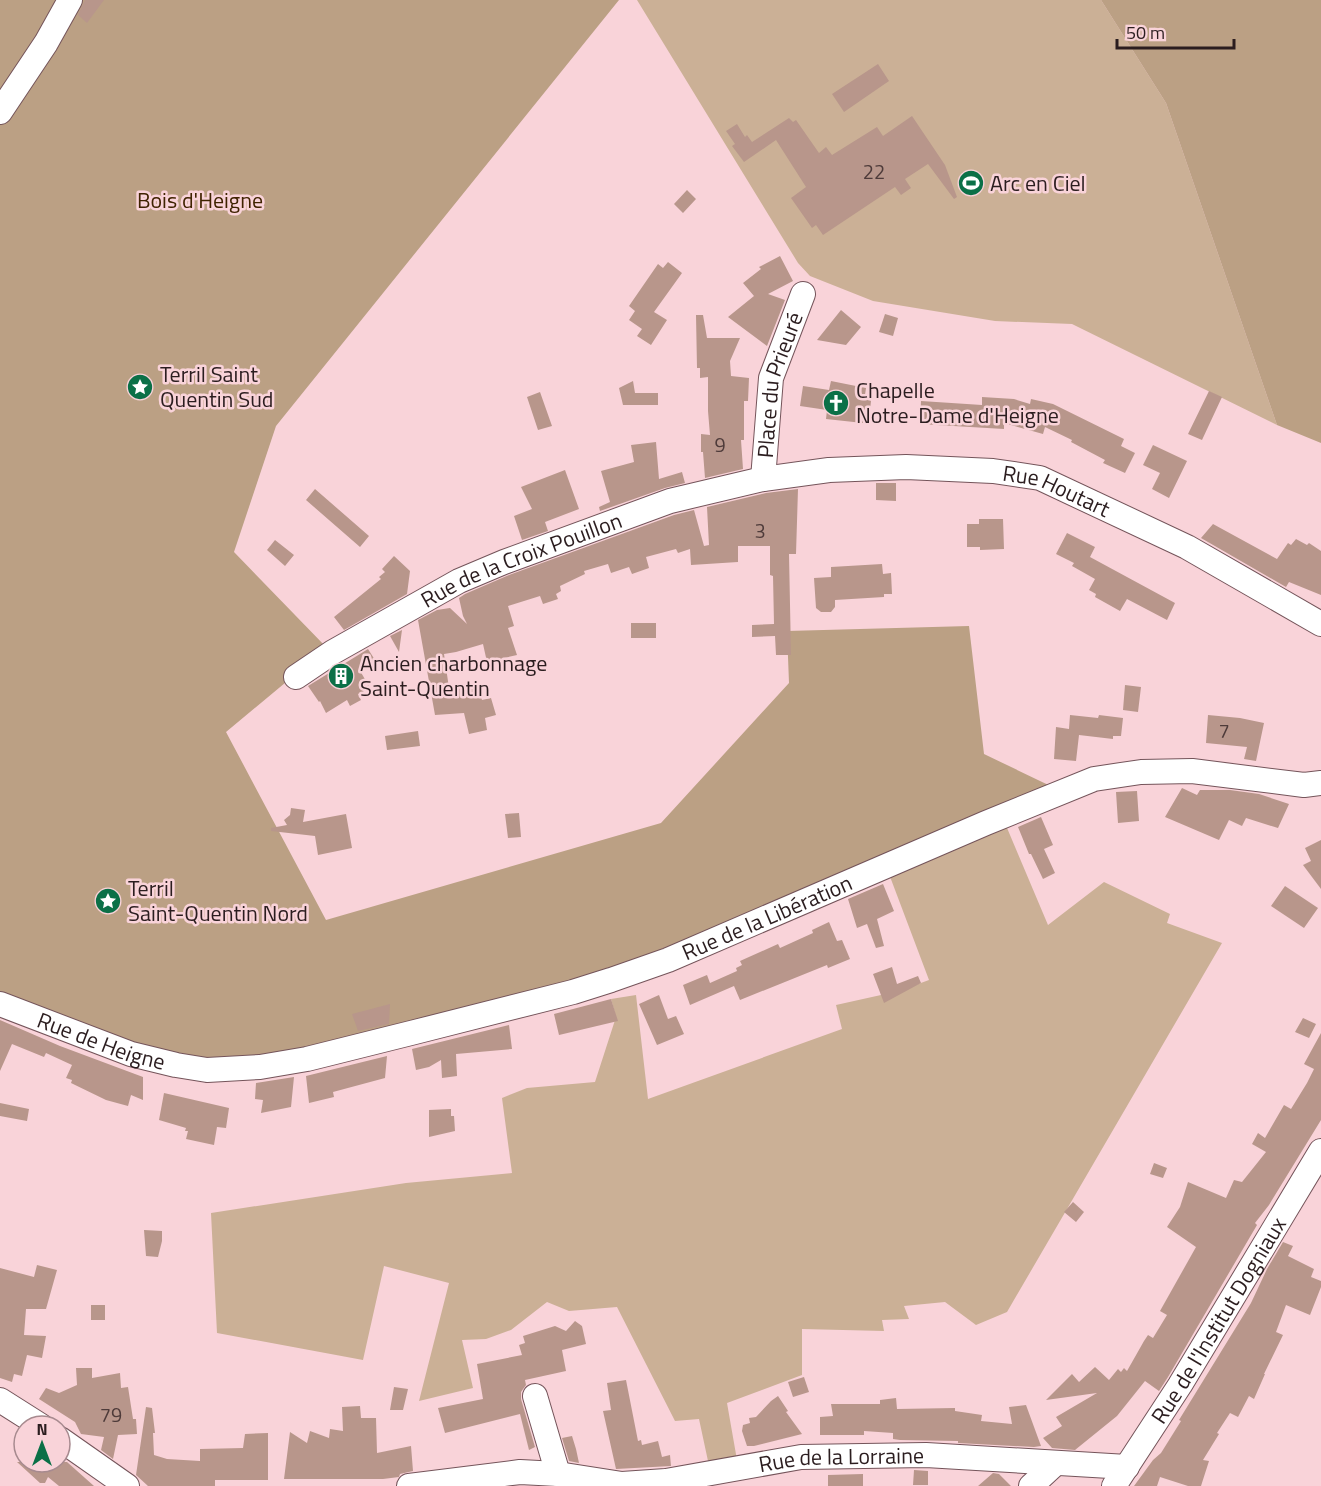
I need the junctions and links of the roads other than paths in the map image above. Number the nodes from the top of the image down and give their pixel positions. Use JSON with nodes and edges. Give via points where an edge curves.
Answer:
{"nodes":[{"id":1,"x":70,"y":0,"type":"edge"},
{"id":2,"x":0,"y":112,"type":"edge"},
{"id":3,"x":803,"y":294,"type":"dead end"},
{"id":4,"x":764,"y":479,"type":"junction"},
{"id":5,"x":1321,"y":624,"type":"edge"},
{"id":6,"x":296,"y":677,"type":"dead end"},
{"id":7,"x":1321,"y":783,"type":"edge"},
{"id":8,"x":0,"y":1004,"type":"edge"},
{"id":9,"x":207,"y":1070,"type":"joint"},
{"id":10,"x":1321,"y":1152,"type":"edge"},
{"id":11,"x":536,"y":1396,"type":"dead end"},
{"id":12,"x":0,"y":1400,"type":"edge"},
{"id":13,"x":24,"y":1414,"type":"edge"},
{"id":14,"x":72,"y":1447,"type":"edge"},
{"id":15,"x":1056,"y":1463,"type":"junction"},
{"id":16,"x":558,"y":1474,"type":"junction"},
{"id":17,"x":1120,"y":1476,"type":"edge"},
{"id":18,"x":667,"y":1484,"type":"edge"},
{"id":19,"x":127,"y":1486,"type":"edge"},
{"id":20,"x":409,"y":1486,"type":"edge"},
{"id":21,"x":1031,"y":1486,"type":"edge"}],
"edges":[{"from":1,"to":2,"type":"street"},
{"from":3,"to":4,"type":"street","name":"Place du Prieuré","via":[[771,378]]},
{"from":4,"to":5,"type":"street","name":"Rue Houtart","via":[[829,470],[906,467],[993,471],[1040,478],[1187,547]]},
{"from":4,"to":6,"type":"street","name":"Rue de la Croix Pouillon","via":[[670,501],[459,581]]},
{"from":7,"to":9,"type":"street","name":"Rue de la Libération","via":[[1304,785],[1192,771],[1140,772],[1094,779],[668,960],[611,980],[307,1059]]},
{"from":8,"to":9,"type":"street","name":"Rue de Heigne","via":[[131,1054]]},
{"from":10,"to":17,"type":"street","name":"Rue de l'Institut Dogniaux","via":[[1180,1385]]},
{"from":11,"to":16,"type":"street"},
{"from":12,"to":13,"type":"street"},
{"from":14,"to":19,"type":"street"},
{"from":15,"to":17,"type":"street","name":"Rue de la Lorraine"},
{"from":15,"to":18,"type":"street","name":"Rue de la Lorraine","via":[[926,1455],[801,1457]]},
{"from":15,"to":21,"type":"street"},
{"from":16,"to":18,"type":"street","name":"Rue de la Lorraine","via":[[622,1484]]},
{"from":16,"to":20,"type":"street","name":"Rue de la Lorraine","via":[[520,1472]]}]}
